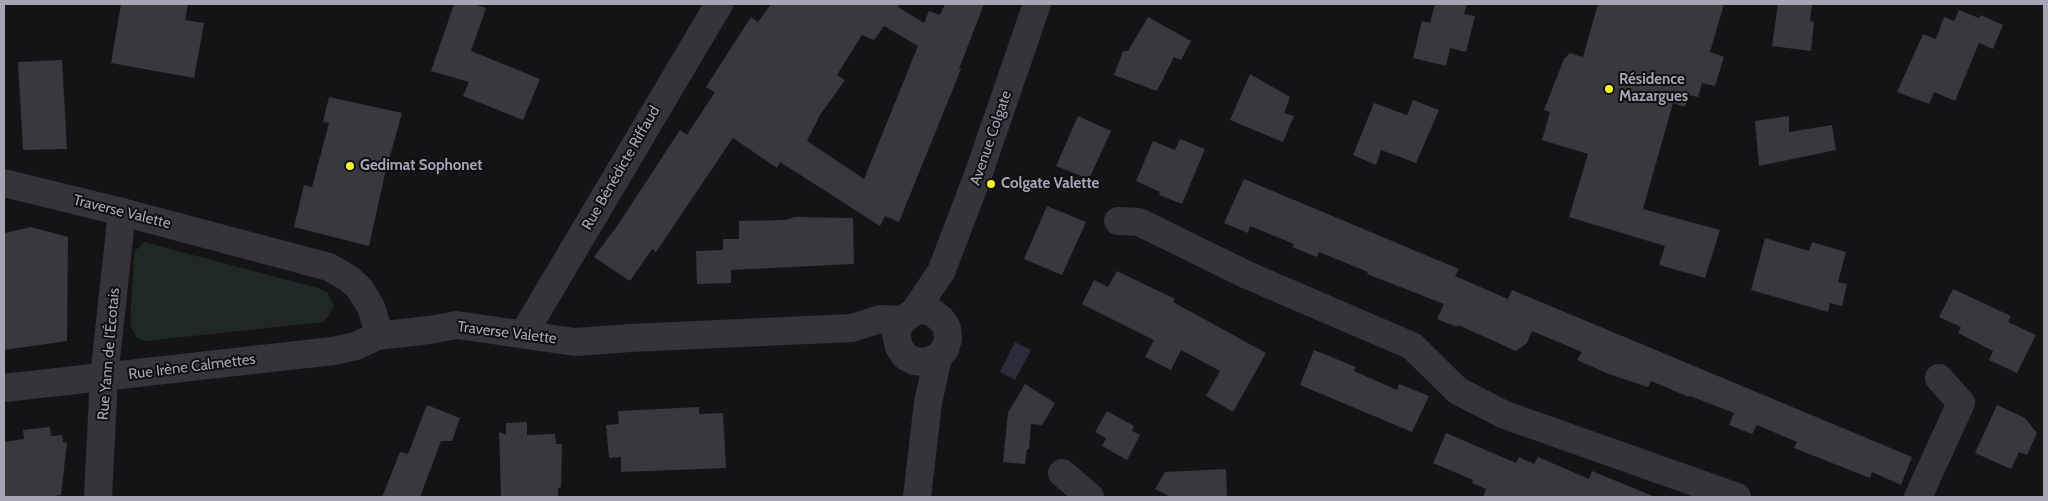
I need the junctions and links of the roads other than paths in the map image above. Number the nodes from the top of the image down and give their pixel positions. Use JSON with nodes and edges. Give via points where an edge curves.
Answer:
{"nodes":[{"id":1,"x":719,"y":4,"type":"edge"},
{"id":2,"x":1037,"y":4,"type":"edge"},
{"id":3,"x":4,"y":184,"type":"edge"},
{"id":4,"x":122,"y":212,"type":"junction"},
{"id":5,"x":1118,"y":221,"type":"dead end"},
{"id":6,"x":941,"y":272,"type":"junction"},
{"id":7,"x":908,"y":316,"type":"junction"},
{"id":8,"x":941,"y":319,"type":"junction"},
{"id":9,"x":852,"y":328,"type":"junction"},
{"id":10,"x":526,"y":335,"type":"junction"},
{"id":11,"x":377,"y":336,"type":"junction"},
{"id":12,"x":917,"y":355,"type":"junction"},
{"id":13,"x":104,"y":377,"type":"junction"},
{"id":14,"x":1939,"y":378,"type":"dead end"},
{"id":15,"x":4,"y":388,"type":"edge"},
{"id":16,"x":1062,"y":473,"type":"dead end"},
{"id":17,"x":98,"y":497,"type":"edge"},
{"id":18,"x":918,"y":497,"type":"edge"},
{"id":19,"x":1090,"y":497,"type":"edge"},
{"id":20,"x":1738,"y":497,"type":"edge"},
{"id":21,"x":1918,"y":497,"type":"edge"}],
"edges":[{"from":1,"to":10,"type":"street","name":"Rue Bénédicte Riffaud","via":[[530,322]]},
{"from":2,"to":6,"type":"street","name":"Avenue Colgate"},
{"from":3,"to":4,"type":"street","name":"Traverse Valette"},
{"from":4,"to":11,"type":"street","name":"Traverse Valette","via":[[329,267],[360,289],[376,323]]},
{"from":4,"to":13,"type":"street","name":"Rue Yann de l'Écotais"},
{"from":5,"to":20,"type":"street","via":[[1139,222],[1247,275],[1412,346],[1458,391],[1505,415]]},
{"from":6,"to":7,"type":"street","name":"Avenue Colgate"},
{"from":6,"to":8,"type":"street","name":"Avenue Colgate"},
{"from":7,"to":8,"type":"street","via":[[924,310]]},
{"from":7,"to":9,"type":"street","name":"Traverse Valette","via":[[880,319]]},
{"from":7,"to":12,"type":"street","name":"Avenue Colgate","via":[[896,333]]},
{"from":8,"to":12,"type":"street","name":"Avenue Colgate","via":[[948,339],[945,349]]},
{"from":9,"to":10,"type":"street","name":"Traverse Valette","via":[[575,342]]},
{"from":9,"to":12,"type":"street","name":"Traverse Valette"},
{"from":10,"to":11,"type":"street","name":"Traverse Valette","via":[[457,325]]},
{"from":11,"to":13,"type":"street","name":"Rue Irène Calmettes","via":[[356,346],[332,351]]},
{"from":12,"to":18,"type":"street","name":"Avenue Colgate","via":[[928,403]]},
{"from":13,"to":15,"type":"street","name":"Rue Irène Calmettes"},
{"from":13,"to":17,"type":"street","name":"Rue Yann de l'Écotais"},
{"from":14,"to":21,"type":"street","via":[[1961,403]]},
{"from":16,"to":19,"type":"street"}]}
